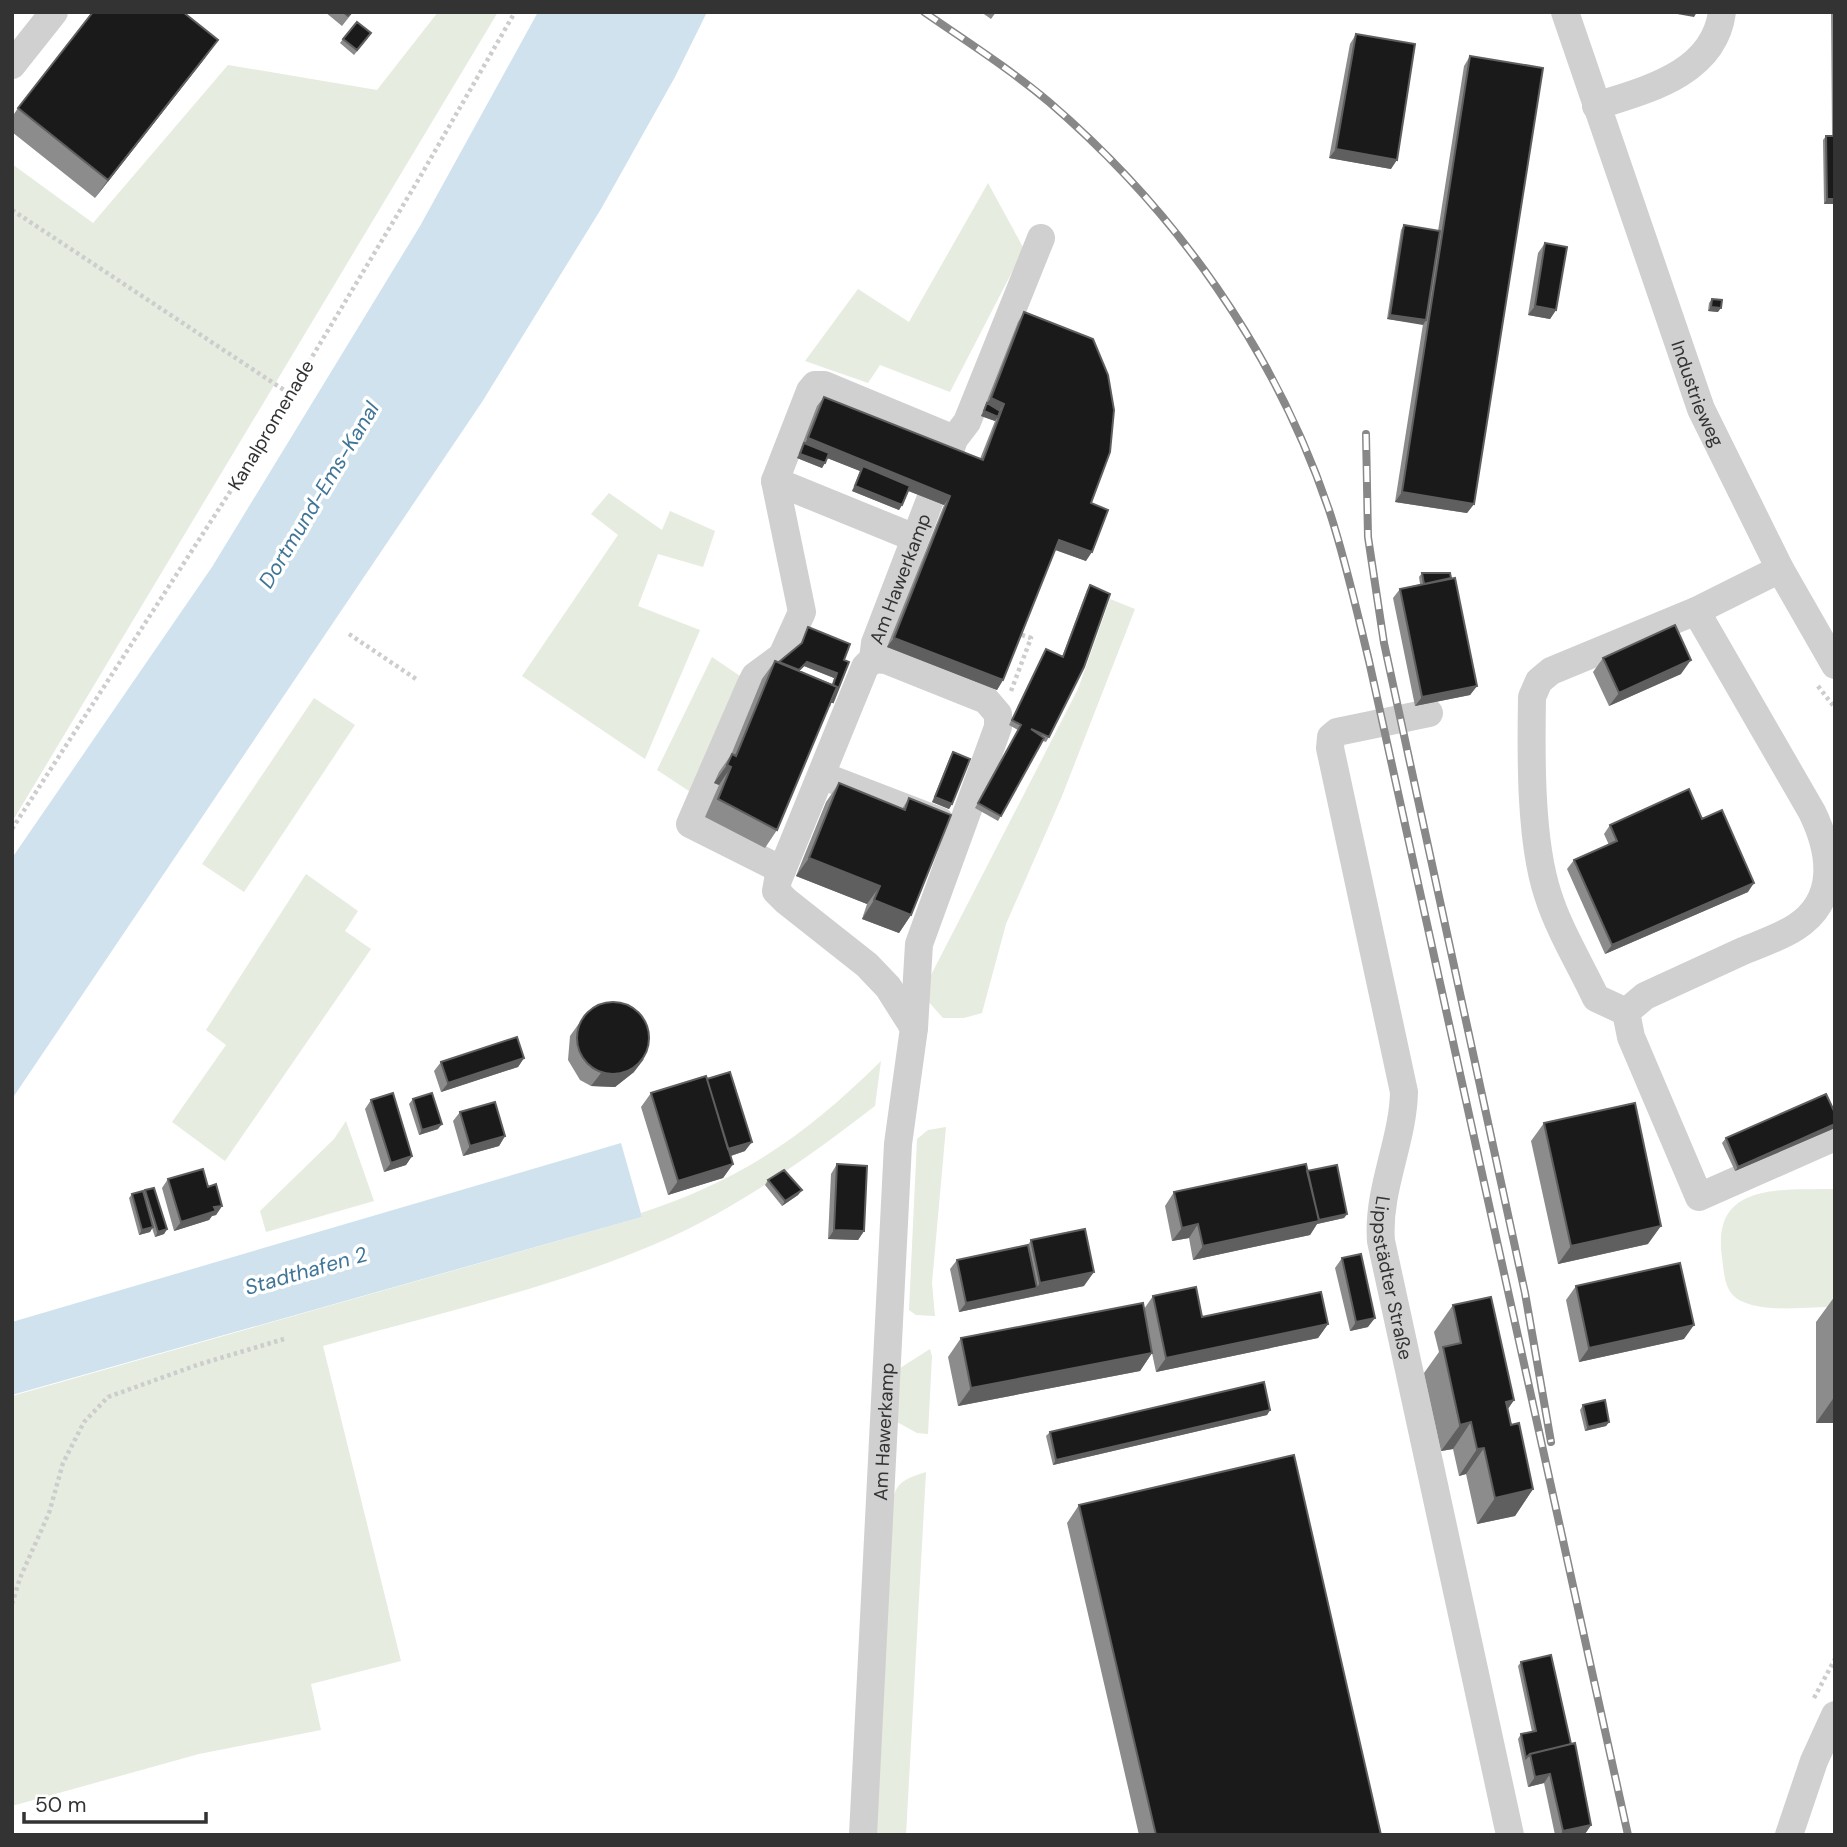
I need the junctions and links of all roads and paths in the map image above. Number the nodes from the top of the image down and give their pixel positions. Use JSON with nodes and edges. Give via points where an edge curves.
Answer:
{"nodes":[{"id":1,"x":54,"y":12,"type":"edge"},
{"id":2,"x":515,"y":12,"type":"edge"},
{"id":3,"x":1565,"y":12,"type":"edge"},
{"id":4,"x":1721,"y":15,"type":"edge"},
{"id":5,"x":12,"y":65,"type":"edge"},
{"id":6,"x":1596,"y":106,"type":"junction"},
{"id":7,"x":12,"y":209,"type":"edge"},
{"id":8,"x":1041,"y":238,"type":"dead end"},
{"id":9,"x":290,"y":394,"type":"junction"},
{"id":10,"x":775,"y":481,"type":"junction"},
{"id":11,"x":930,"y":500,"type":"edge"},
{"id":12,"x":915,"y":538,"type":"junction"},
{"id":13,"x":1780,"y":569,"type":"junction"},
{"id":14,"x":1696,"y":611,"type":"junction"},
{"id":15,"x":349,"y":634,"type":"dead end"},
{"id":16,"x":1019,"y":634,"type":"edge"},
{"id":17,"x":873,"y":659,"type":"junction"},
{"id":18,"x":1835,"y":665,"type":"edge"},
{"id":19,"x":416,"y":679,"type":"dead end"},
{"id":20,"x":1429,"y":713,"type":"dead end"},
{"id":21,"x":998,"y":714,"type":"junction"},
{"id":22,"x":823,"y":776,"type":"junction"},
{"id":23,"x":959,"y":828,"type":"junction"},
{"id":24,"x":12,"y":829,"type":"edge"},
{"id":25,"x":782,"y":870,"type":"junction"},
{"id":26,"x":1626,"y":1012,"type":"junction"},
{"id":27,"x":914,"y":1028,"type":"junction"},
{"id":28,"x":1835,"y":1137,"type":"edge"},
{"id":29,"x":284,"y":1339,"type":"dead end"},
{"id":30,"x":12,"y":1604,"type":"edge"},
{"id":31,"x":1835,"y":1715,"type":"edge"},
{"id":32,"x":863,"y":1835,"type":"edge"},
{"id":33,"x":1510,"y":1835,"type":"edge"},
{"id":34,"x":1789,"y":1835,"type":"edge"}],
"edges":[{"from":1,"to":5,"type":"street"},
{"from":2,"to":9,"type":"path","name":"Kanalpromenade"},
{"from":3,"to":6,"type":"street","name":"Industrieweg"},
{"from":4,"to":6,"type":"street","via":[[1712,46],[1691,67],[1660,84]]},
{"from":6,"to":13,"type":"street","name":"Industrieweg","via":[[1701,409]]},
{"from":7,"to":9,"type":"path"},
{"from":8,"to":10,"type":"street","via":[[967,422],[951,448],[824,385],[815,385]]},
{"from":9,"to":24,"type":"path","name":"Kanalpromenade"},
{"from":10,"to":12,"type":"street"},
{"from":10,"to":25,"type":"street","via":[[802,612],[782,656],[755,676],[690,824]]},
{"from":11,"to":12,"type":"street","name":"Am Hawerkamp"},
{"from":12,"to":17,"type":"street","name":"Am Hawerkamp"},
{"from":13,"to":14,"type":"street"},
{"from":13,"to":18,"type":"street","name":"Industrieweg"},
{"from":14,"to":26,"type":"street","via":[[1551,671],[1539,681],[1532,697],[1537,837],[1548,898],[1596,998]]},
{"from":14,"to":26,"type":"street","via":[[1825,839],[1827,884],[1817,906],[1797,926],[1645,996]]},
{"from":15,"to":19,"type":"path"},
{"from":16,"to":21,"type":"path","via":[[1031,638],[1006,705]]},
{"from":17,"to":21,"type":"street","name":"Am Hawerkamp","via":[[986,700]]},
{"from":17,"to":22,"type":"street","name":"Am Hawerkamp","via":[[865,667]]},
{"from":20,"to":33,"type":"street","name":"Lippstädter Straße","via":[[1337,732],[1330,748],[1404,1092],[1404,1112],[1382,1203],[1381,1241]]},
{"from":21,"to":23,"type":"street","name":"Am Hawerkamp","via":[[998,727]]},
{"from":22,"to":23,"type":"street"},
{"from":22,"to":25,"type":"street","name":"Am Hawerkamp"},
{"from":23,"to":27,"type":"street","name":"Am Hawerkamp","via":[[919,944]]},
{"from":25,"to":27,"type":"street","name":"Am Hawerkamp","via":[[776,891],[867,965],[888,987]]},
{"from":26,"to":28,"type":"street","via":[[1631,1037],[1699,1197]]},
{"from":27,"to":32,"type":"street","name":"Am Hawerkamp","via":[[898,1144]]},
{"from":29,"to":30,"type":"path","via":[[108,1397],[84,1422],[63,1463],[49,1513]]},
{"from":31,"to":34,"type":"street"}]}
